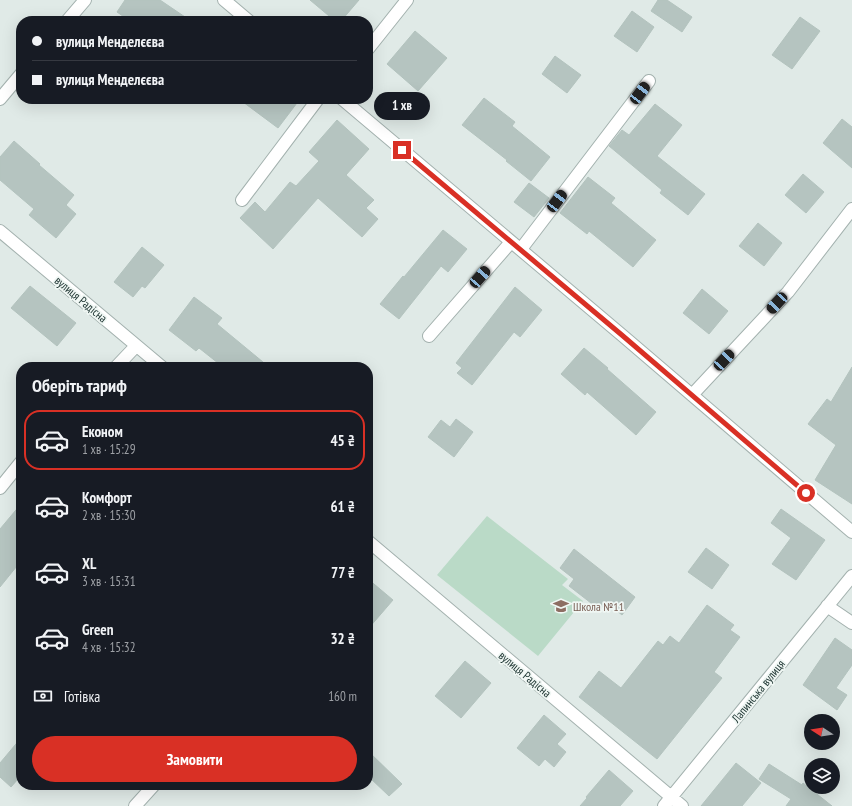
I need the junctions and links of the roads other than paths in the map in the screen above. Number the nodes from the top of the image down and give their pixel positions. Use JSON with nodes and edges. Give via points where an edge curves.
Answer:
{"nodes":[{"id":1,"x":84,"y":0,"type":"edge"},
{"id":2,"x":224,"y":0,"type":"edge"},
{"id":3,"x":407,"y":0,"type":"edge"},
{"id":4,"x":71,"y":16,"type":"edge"},
{"id":5,"x":243,"y":16,"type":"edge"},
{"id":6,"x":373,"y":43,"type":"edge"},
{"id":7,"x":16,"y":80,"type":"edge"},
{"id":8,"x":649,"y":81,"type":"dead end"},
{"id":9,"x":0,"y":99,"type":"edge"},
{"id":10,"x":314,"y":104,"type":"edge"},
{"id":11,"x":348,"y":104,"type":"edge"},
{"id":12,"x":242,"y":200,"type":"dead end"},
{"id":13,"x":852,"y":209,"type":"edge"},
{"id":14,"x":0,"y":231,"type":"edge"},
{"id":15,"x":511,"y":242,"type":"junction"},
{"id":16,"x":521,"y":250,"type":"junction"},
{"id":17,"x":429,"y":336,"type":"dead end"},
{"id":18,"x":136,"y":346,"type":"junction"},
{"id":19,"x":121,"y":362,"type":"edge"},
{"id":20,"x":156,"y":362,"type":"edge"},
{"id":21,"x":692,"y":395,"type":"junction"},
{"id":22,"x":16,"y":468,"type":"edge"},
{"id":23,"x":0,"y":488,"type":"edge"},
{"id":24,"x":852,"y":532,"type":"edge"},
{"id":25,"x":373,"y":545,"type":"edge"},
{"id":26,"x":852,"y":576,"type":"edge"},
{"id":27,"x":827,"y":606,"type":"junction"},
{"id":28,"x":852,"y":623,"type":"edge"},
{"id":29,"x":149,"y":790,"type":"edge"},
{"id":30,"x":668,"y":802,"type":"edge"},
{"id":31,"x":135,"y":806,"type":"edge"},
{"id":32,"x":682,"y":806,"type":"edge"}],
"edges":[{"from":1,"to":4,"type":"street"},
{"from":2,"to":5,"type":"street"},
{"from":3,"to":6,"type":"street"},
{"from":7,"to":9,"type":"street"},
{"from":8,"to":16,"type":"street"},
{"from":10,"to":12,"type":"street"},
{"from":11,"to":15,"type":"street"},
{"from":13,"to":21,"type":"street","via":[[788,292]]},
{"from":14,"to":18,"type":"street","name":"вулиця Радісна"},
{"from":15,"to":16,"type":"street"},
{"from":15,"to":17,"type":"street"},
{"from":16,"to":21,"type":"street"},
{"from":18,"to":19,"type":"street"},
{"from":18,"to":20,"type":"street","name":"вулиця Радісна"},
{"from":21,"to":24,"type":"street"},
{"from":22,"to":23,"type":"street"},
{"from":25,"to":30,"type":"street","name":"вулиця Радісна"},
{"from":26,"to":27,"type":"street","name":"Лапинська вулиця"},
{"from":27,"to":28,"type":"street"},
{"from":27,"to":30,"type":"street","name":"Лапинська вулиця"},
{"from":29,"to":31,"type":"street"},
{"from":30,"to":32,"type":"street","name":"вулиця Радісна"}]}
